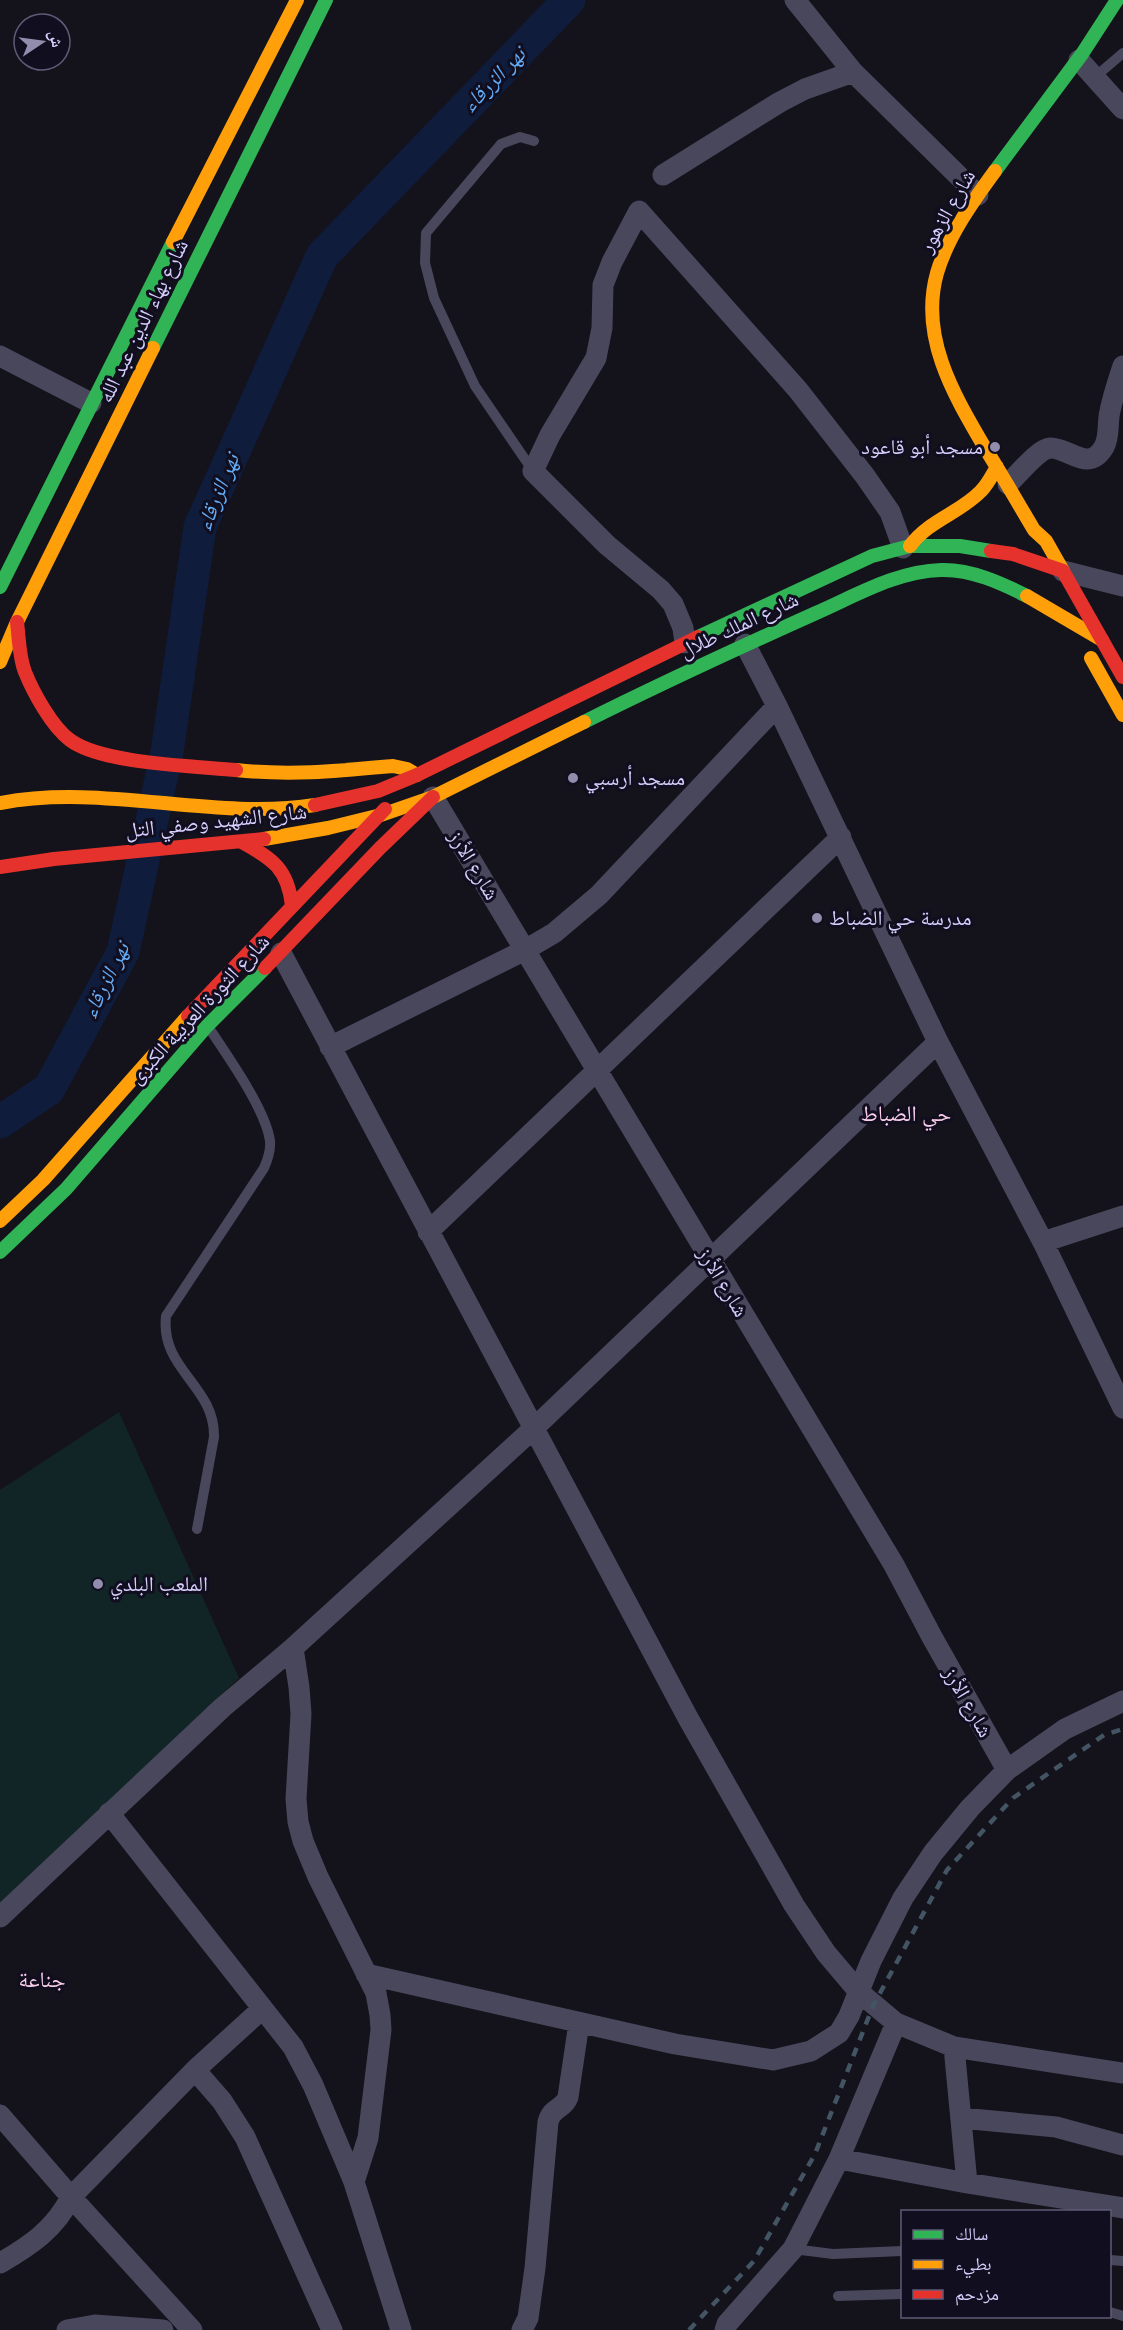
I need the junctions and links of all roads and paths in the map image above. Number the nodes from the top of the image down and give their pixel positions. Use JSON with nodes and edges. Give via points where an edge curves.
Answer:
{"nodes":[{"id":1,"x":297,"y":0,"type":"edge"},
{"id":2,"x":326,"y":0,"type":"edge"},
{"id":3,"x":795,"y":0,"type":"edge"},
{"id":4,"x":1117,"y":0,"type":"edge"},
{"id":5,"x":1123,"y":54,"type":"edge"},
{"id":6,"x":1078,"y":60,"type":"junction"},
{"id":7,"x":853,"y":72,"type":"junction"},
{"id":8,"x":1095,"y":78,"type":"junction"},
{"id":9,"x":1123,"y":109,"type":"edge"},
{"id":10,"x":534,"y":141,"type":"dead end"},
{"id":11,"x":663,"y":175,"type":"dead end"},
{"id":12,"x":978,"y":195,"type":"junction"},
{"id":13,"x":0,"y":356,"type":"edge"},
{"id":14,"x":1123,"y":366,"type":"edge"},
{"id":15,"x":91,"y":402,"type":"junction"},
{"id":16,"x":533,"y":471,"type":"junction"},
{"id":17,"x":1002,"y":475,"type":"junction"},
{"id":18,"x":1034,"y":530,"type":"junction"},
{"id":19,"x":906,"y":547,"type":"junction"},
{"id":20,"x":1054,"y":579,"type":"junction"},
{"id":21,"x":1123,"y":586,"type":"edge"},
{"id":22,"x":0,"y":587,"type":"edge"},
{"id":23,"x":16,"y":622,"type":"junction"},
{"id":24,"x":1071,"y":623,"type":"junction"},
{"id":25,"x":1102,"y":640,"type":"junction"},
{"id":26,"x":685,"y":643,"type":"junction"},
{"id":27,"x":745,"y":644,"type":"junction"},
{"id":28,"x":1123,"y":649,"type":"edge"},
{"id":29,"x":0,"y":662,"type":"edge"},
{"id":30,"x":1123,"y":677,"type":"edge"},
{"id":31,"x":777,"y":706,"type":"junction"},
{"id":32,"x":1123,"y":715,"type":"edge"},
{"id":33,"x":417,"y":775,"type":"junction"},
{"id":34,"x":433,"y":797,"type":"junction"},
{"id":35,"x":0,"y":803,"type":"edge"},
{"id":36,"x":377,"y":817,"type":"junction"},
{"id":37,"x":841,"y":837,"type":"junction"},
{"id":38,"x":242,"y":842,"type":"junction"},
{"id":39,"x":2,"y":866,"type":"edge"},
{"id":40,"x":292,"y":906,"type":"junction"},
{"id":41,"x":525,"y":950,"type":"junction"},
{"id":42,"x":281,"y":953,"type":"junction"},
{"id":43,"x":207,"y":1026,"type":"junction"},
{"id":44,"x":938,"y":1042,"type":"junction"},
{"id":45,"x":330,"y":1047,"type":"junction"},
{"id":46,"x":595,"y":1070,"type":"junction"},
{"id":47,"x":1123,"y":1216,"type":"edge"},
{"id":48,"x":0,"y":1221,"type":"edge"},
{"id":49,"x":428,"y":1232,"type":"junction"},
{"id":50,"x":1043,"y":1242,"type":"junction"},
{"id":51,"x":0,"y":1252,"type":"edge"},
{"id":52,"x":709,"y":1260,"type":"junction"},
{"id":53,"x":1123,"y":1408,"type":"edge"},
{"id":54,"x":533,"y":1429,"type":"junction"},
{"id":55,"x":197,"y":1529,"type":"dead end"},
{"id":56,"x":293,"y":1648,"type":"junction"},
{"id":57,"x":1123,"y":1701,"type":"edge"},
{"id":58,"x":1007,"y":1770,"type":"junction"},
{"id":59,"x":109,"y":1813,"type":"junction"},
{"id":60,"x":0,"y":1917,"type":"edge"},
{"id":61,"x":366,"y":1974,"type":"junction"},
{"id":62,"x":859,"y":1992,"type":"junction"},
{"id":63,"x":262,"y":2009,"type":"junction"},
{"id":64,"x":896,"y":2022,"type":"junction"},
{"id":65,"x":579,"y":2023,"type":"junction"},
{"id":66,"x":954,"y":2047,"type":"junction"},
{"id":67,"x":195,"y":2070,"type":"junction"},
{"id":68,"x":1123,"y":2073,"type":"edge"},
{"id":69,"x":0,"y":2115,"type":"edge"},
{"id":70,"x":961,"y":2118,"type":"junction"},
{"id":71,"x":1123,"y":2145,"type":"edge"},
{"id":72,"x":839,"y":2159,"type":"junction"},
{"id":73,"x":354,"y":2182,"type":"junction"},
{"id":74,"x":967,"y":2183,"type":"junction"},
{"id":75,"x":71,"y":2196,"type":"junction"},
{"id":76,"x":1123,"y":2208,"type":"edge"},
{"id":77,"x":793,"y":2249,"type":"junction"},
{"id":78,"x":901,"y":2252,"type":"edge"},
{"id":79,"x":0,"y":2263,"type":"edge"},
{"id":80,"x":901,"y":2294,"type":"edge"},
{"id":81,"x":838,"y":2296,"type":"dead end"},
{"id":82,"x":67,"y":2330,"type":"edge"},
{"id":83,"x":163,"y":2330,"type":"edge"},
{"id":84,"x":192,"y":2330,"type":"edge"},
{"id":85,"x":332,"y":2330,"type":"edge"},
{"id":86,"x":400,"y":2330,"type":"edge"},
{"id":87,"x":522,"y":2330,"type":"edge"},
{"id":88,"x":725,"y":2330,"type":"edge"}],
"edges":[{"from":1,"to":15,"type":"main road","name":"شارع بهاء الدين عبد الله"},
{"from":2,"to":23,"type":"main road","name":"شارع بهاء الدين عبد الله"},
{"from":3,"to":7,"type":"street"},
{"from":4,"to":6,"type":"main road","name":"شارع الزهور"},
{"from":5,"to":8,"type":"lane"},
{"from":6,"to":8,"type":"street"},
{"from":6,"to":12,"type":"main road","name":"شارع الزهور"},
{"from":7,"to":11,"type":"street","via":[[780,102]]},
{"from":7,"to":12,"type":"street"},
{"from":8,"to":9,"type":"street"},
{"from":10,"to":16,"type":"lane","via":[[520,137],[501,144],[426,233],[425,263],[434,298],[475,386]]},
{"from":12,"to":17,"type":"main road","name":"شارع الزهور","via":[[938,269],[932,297],[934,322],[943,371],[969,423]]},
{"from":13,"to":15,"type":"street"},
{"from":14,"to":17,"type":"street","via":[[1102,450],[1083,460],[1050,448]]},
{"from":15,"to":22,"type":"main road","name":"شارع بهاء الدين عبد الله"},
{"from":16,"to":19,"type":"street","via":[[596,358],[602,328],[603,285],[639,211],[811,407],[890,512]]},
{"from":16,"to":26,"type":"street","via":[[607,545],[661,590],[672,603]]},
{"from":17,"to":18,"type":"main road","name":"شارع الزهور"},
{"from":17,"to":19,"type":"main road","via":[[924,529]]},
{"from":18,"to":20,"type":"main road","name":"شارع الزهور","via":[[1035,545]]},
{"from":18,"to":20,"type":"main road","name":"شارع الزهور","via":[[1046,541]]},
{"from":19,"to":20,"type":"main road","name":"شارع الملك طلال","via":[[960,546],[1013,554]]},
{"from":19,"to":26,"type":"main road","name":"شارع الملك طلال","via":[[872,556]]},
{"from":20,"to":21,"type":"street"},
{"from":20,"to":24,"type":"main road"},
{"from":20,"to":25,"type":"main road"},
{"from":23,"to":29,"type":"main road","name":"شارع بهاء الدين عبد الله"},
{"from":23,"to":33,"type":"main road","via":[[24,670],[41,706],[69,740],[92,752],[124,759],[273,774],[393,766]]},
{"from":24,"to":25,"type":"main road","name":"شارع الملك طلال"},
{"from":24,"to":27,"type":"main road","name":"شارع الملك طلال","via":[[995,581],[976,574],[940,570],[873,588]]},
{"from":24,"to":32,"type":"main road"},
{"from":25,"to":28,"type":"street"},
{"from":25,"to":30,"type":"main road"},
{"from":26,"to":33,"type":"main road","name":"شارع الملك طلال"},
{"from":27,"to":31,"type":"street"},
{"from":27,"to":34,"type":"main road","name":"شارع الملك طلال"},
{"from":31,"to":37,"type":"street"},
{"from":31,"to":41,"type":"street","via":[[599,895],[554,933]]},
{"from":33,"to":34,"type":"main road"},
{"from":33,"to":35,"type":"main road","name":"شارع الشهيد وصفي التل","via":[[378,791],[311,806],[265,809],[121,798],[31,797]]},
{"from":33,"to":36,"type":"main road","name":"شارع الثورة العربية الكبرى"},
{"from":34,"to":36,"type":"main road","name":"شارع الشهيد وصفي التل"},
{"from":34,"to":41,"type":"street","name":"شارع الأرز"},
{"from":34,"to":42,"type":"main road","name":"شارع الثورة العربية الكبرى"},
{"from":36,"to":38,"type":"main road","name":"شارع الشهيد وصفي التل"},
{"from":36,"to":40,"type":"main road","name":"شارع الثورة العربية الكبرى"},
{"from":37,"to":44,"type":"street"},
{"from":37,"to":46,"type":"street"},
{"from":38,"to":39,"type":"main road","name":"شارع الشهيد وصفي التل"},
{"from":38,"to":40,"type":"main road","via":[[279,866],[291,889]]},
{"from":40,"to":48,"type":"main road","name":"شارع الثورة العربية الكبرى","via":[[193,1010],[43,1180]]},
{"from":41,"to":45,"type":"street"},
{"from":41,"to":46,"type":"street","name":"شارع الأرز"},
{"from":42,"to":43,"type":"main road","name":"شارع الثورة العربية الكبرى"},
{"from":42,"to":45,"type":"street"},
{"from":43,"to":51,"type":"main road","name":"شارع الثورة العربية الكبرى","via":[[66,1189]]},
{"from":43,"to":55,"type":"lane","via":[[240,1075],[267,1126],[270,1154],[166,1316],[164,1332],[169,1350],[208,1406],[214,1422]]},
{"from":44,"to":50,"type":"street"},
{"from":44,"to":52,"type":"street"},
{"from":45,"to":49,"type":"street"},
{"from":46,"to":49,"type":"street"},
{"from":46,"to":52,"type":"street","name":"شارع الأرز"},
{"from":47,"to":50,"type":"street"},
{"from":49,"to":54,"type":"street"},
{"from":50,"to":53,"type":"street"},
{"from":52,"to":54,"type":"street"},
{"from":52,"to":58,"type":"street","name":"شارع الأرز","via":[[894,1565]]},
{"from":54,"to":56,"type":"street"},
{"from":54,"to":62,"type":"street","via":[[688,1718],[794,1905],[826,1953]]},
{"from":56,"to":59,"type":"street"},
{"from":56,"to":61,"type":"street","via":[[301,1713],[297,1799],[300,1832]]},
{"from":57,"to":58,"type":"street","via":[[1065,1729]]},
{"from":58,"to":62,"type":"street","via":[[933,1853],[903,1898]]},
{"from":59,"to":60,"type":"street"},
{"from":59,"to":63,"type":"street"},
{"from":61,"to":65,"type":"street"},
{"from":61,"to":73,"type":"street","via":[[379,2001],[381,2030],[368,2138]]},
{"from":62,"to":64,"type":"street"},
{"from":62,"to":65,"type":"street","via":[[839,2033],[811,2052],[773,2060]]},
{"from":63,"to":67,"type":"street"},
{"from":63,"to":73,"type":"street","via":[[293,2047],[314,2085]]},
{"from":64,"to":66,"type":"street"},
{"from":64,"to":72,"type":"street"},
{"from":65,"to":87,"type":"street","via":[[568,2097],[548,2122],[535,2268],[528,2318]]},
{"from":66,"to":68,"type":"street"},
{"from":66,"to":70,"type":"street"},
{"from":67,"to":75,"type":"street"},
{"from":67,"to":85,"type":"street","via":[[222,2101],[245,2138]]},
{"from":69,"to":75,"type":"street"},
{"from":70,"to":71,"type":"street","via":[[1056,2127]]},
{"from":70,"to":74,"type":"street"},
{"from":72,"to":74,"type":"street"},
{"from":72,"to":77,"type":"street"},
{"from":73,"to":86,"type":"street"},
{"from":74,"to":76,"type":"street"},
{"from":75,"to":79,"type":"street","via":[[62,2213],[34,2243]]},
{"from":75,"to":84,"type":"street"},
{"from":77,"to":78,"type":"lane","via":[[833,2254]]},
{"from":77,"to":88,"type":"street"},
{"from":80,"to":81,"type":"lane"},
{"from":82,"to":83,"type":"street","via":[[95,2325]]}]}
